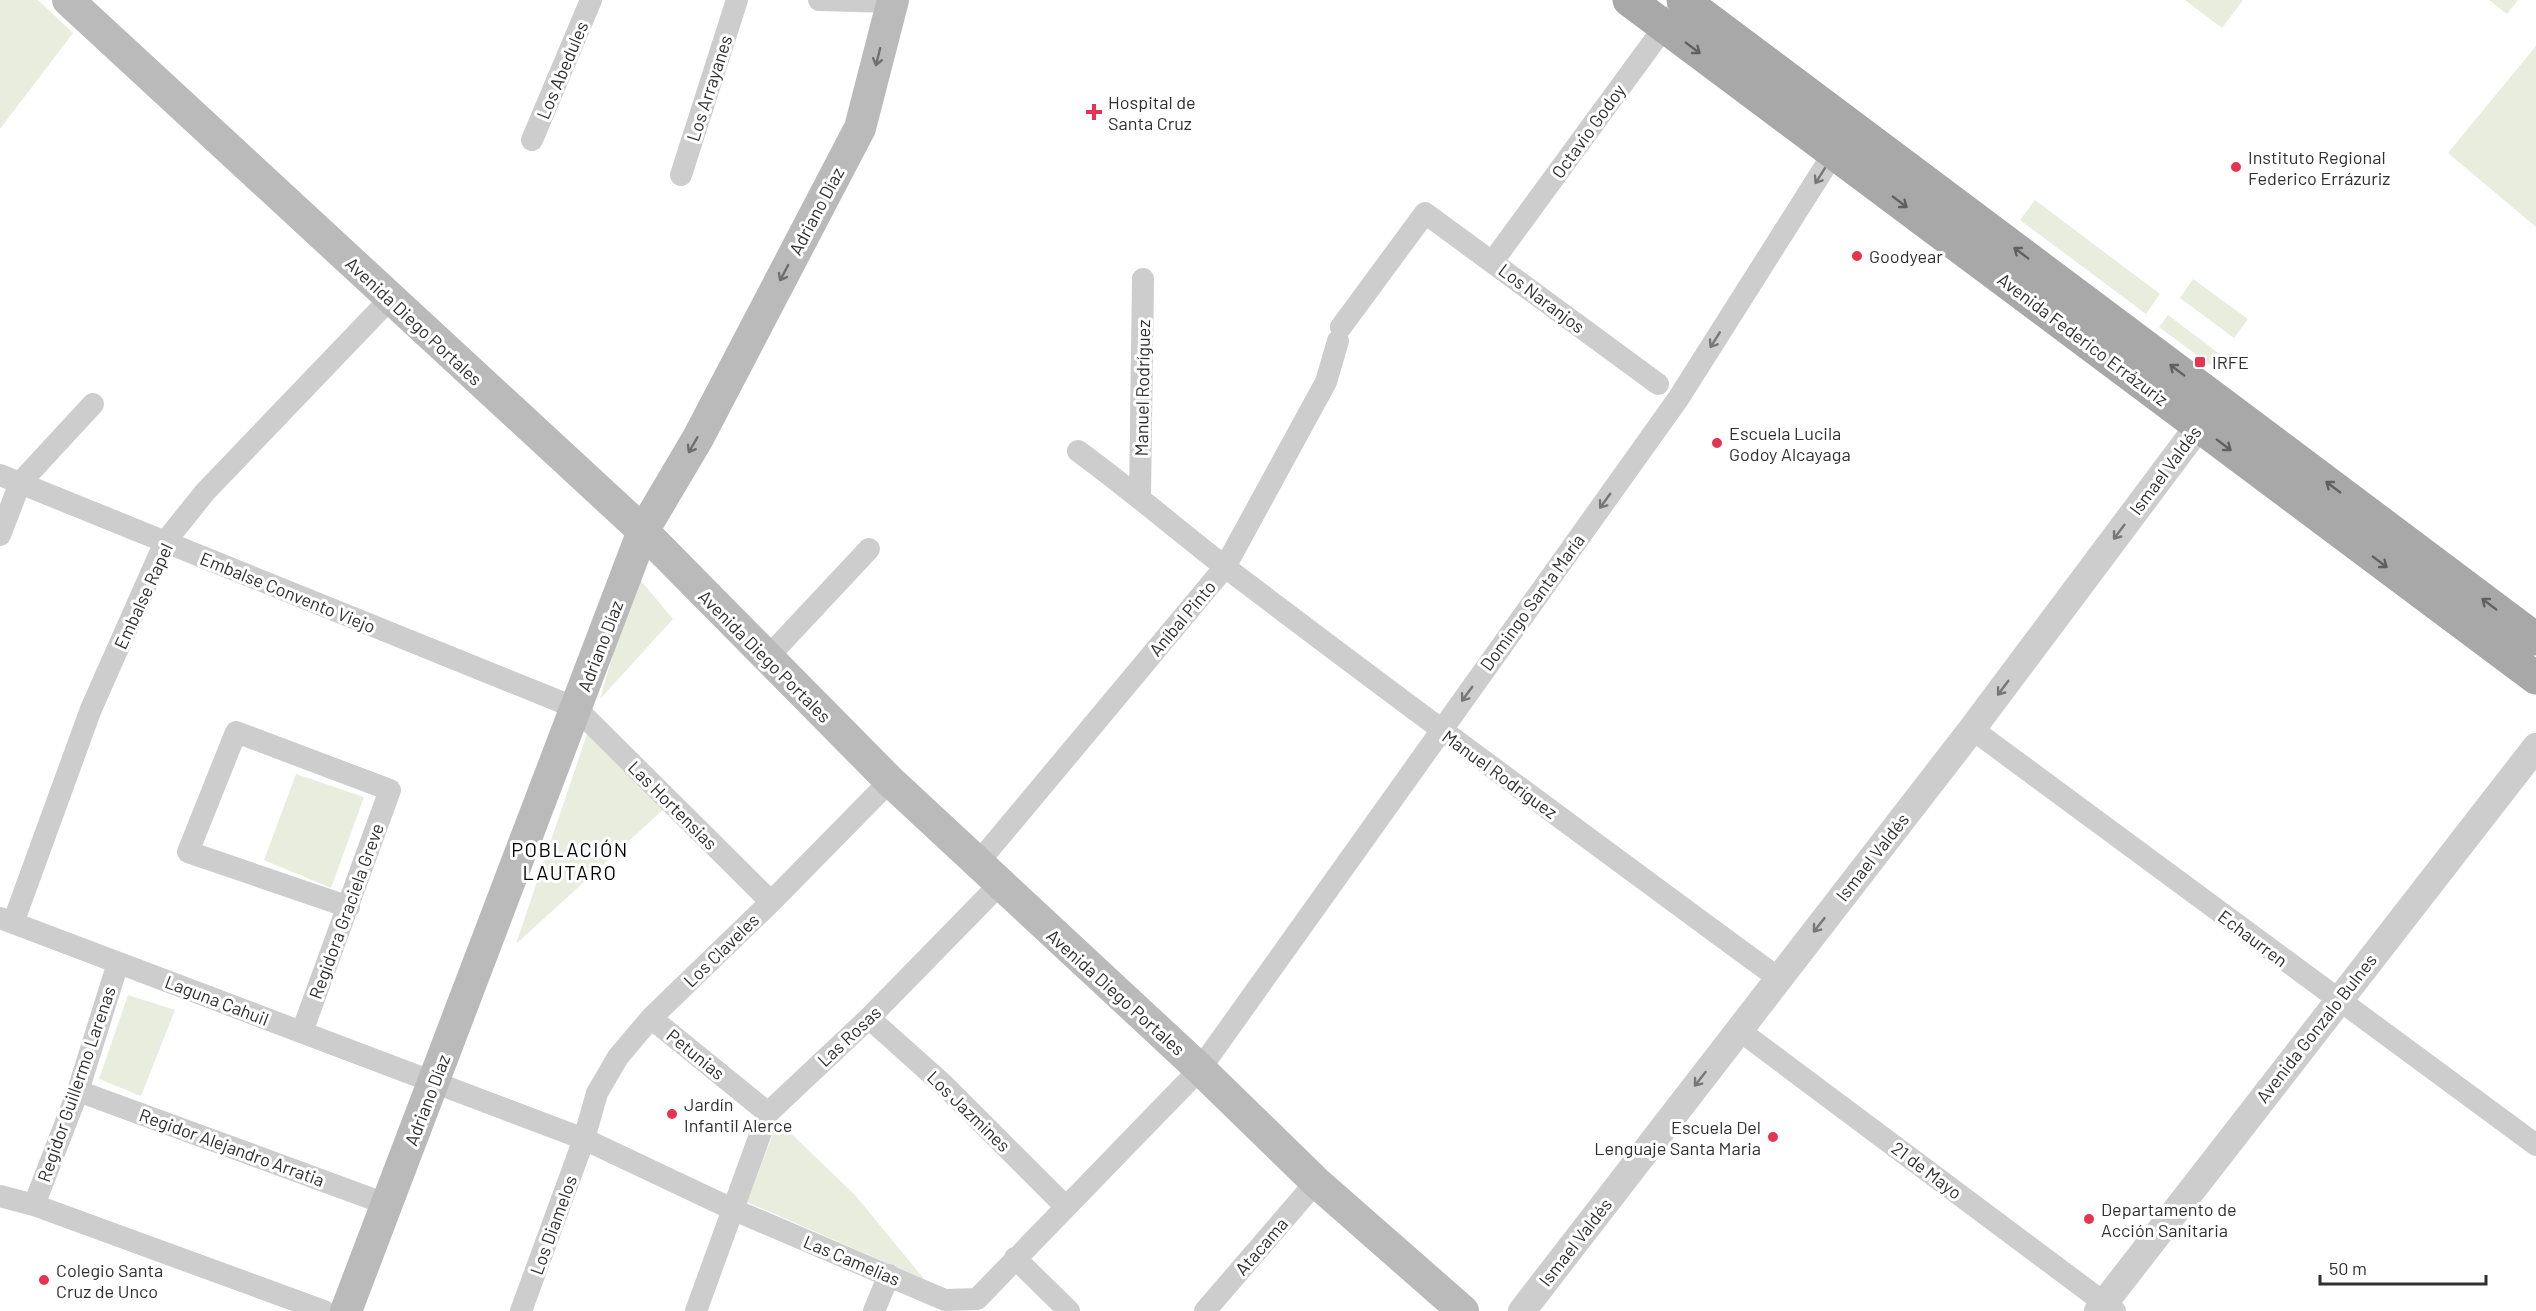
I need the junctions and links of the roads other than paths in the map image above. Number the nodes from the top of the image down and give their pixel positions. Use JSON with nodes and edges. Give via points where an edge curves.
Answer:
{"nodes":[{"id":1,"x":68,"y":0,"type":"edge"},
{"id":2,"x":591,"y":0,"type":"edge"},
{"id":3,"x":737,"y":0,"type":"edge"},
{"id":4,"x":819,"y":0,"type":"edge"},
{"id":5,"x":1629,"y":0,"type":"edge"},
{"id":6,"x":892,"y":1,"type":"edge"},
{"id":7,"x":1677,"y":9,"type":"edge"},
{"id":8,"x":532,"y":140,"type":"dead end"},
{"id":9,"x":1842,"y":140,"type":"junction"},
{"id":10,"x":681,"y":176,"type":"dead end"},
{"id":11,"x":1493,"y":261,"type":"junction"},
{"id":12,"x":1143,"y":279,"type":"dead end"},
{"id":13,"x":390,"y":299,"type":"junction"},
{"id":14,"x":1339,"y":334,"type":"joint"},
{"id":15,"x":1658,"y":384,"type":"dead end"},
{"id":16,"x":93,"y":404,"type":"dead end"},
{"id":17,"x":2208,"y":413,"type":"junction"},
{"id":18,"x":1078,"y":451,"type":"dead end"},
{"id":19,"x":10,"y":479,"type":"edge"},
{"id":20,"x":1140,"y":496,"type":"junction"},
{"id":21,"x":644,"y":531,"type":"junction"},
{"id":22,"x":0,"y":535,"type":"edge"},
{"id":23,"x":165,"y":542,"type":"junction"},
{"id":24,"x":869,"y":549,"type":"dead end"},
{"id":25,"x":1225,"y":567,"type":"junction"},
{"id":26,"x":2536,"y":639,"type":"edge"},
{"id":27,"x":766,"y":658,"type":"junction"},
{"id":28,"x":2536,"y":678,"type":"edge"},
{"id":29,"x":576,"y":708,"type":"junction"},
{"id":30,"x":1972,"y":729,"type":"junction"},
{"id":31,"x":1441,"y":730,"type":"junction"},
{"id":32,"x":2536,"y":747,"type":"edge"},
{"id":33,"x":890,"y":781,"type":"junction"},
{"id":34,"x":977,"y":864,"type":"junction"},
{"id":35,"x":999,"y":885,"type":"junction"},
{"id":36,"x":771,"y":902,"type":"junction"},
{"id":37,"x":349,"y":907,"type":"junction"},
{"id":38,"x":6,"y":921,"type":"edge"},
{"id":39,"x":118,"y":963,"type":"junction"},
{"id":40,"x":1778,"y":978,"type":"junction"},
{"id":41,"x":2337,"y":1000,"type":"junction"},
{"id":42,"x":651,"y":1018,"type":"junction"},
{"id":43,"x":869,"y":1018,"type":"junction"},
{"id":44,"x":1738,"y":1030,"type":"junction"},
{"id":45,"x":302,"y":1032,"type":"junction"},
{"id":46,"x":1200,"y":1069,"type":"junction"},
{"id":47,"x":434,"y":1081,"type":"junction"},
{"id":48,"x":78,"y":1091,"type":"junction"},
{"id":49,"x":768,"y":1113,"type":"junction"},
{"id":50,"x":584,"y":1139,"type":"junction"},
{"id":51,"x":2536,"y":1145,"type":"edge"},
{"id":52,"x":1316,"y":1182,"type":"junction"},
{"id":53,"x":0,"y":1196,"type":"edge"},
{"id":54,"x":387,"y":1204,"type":"junction"},
{"id":55,"x":34,"y":1205,"type":"junction"},
{"id":56,"x":1066,"y":1207,"type":"junction"},
{"id":57,"x":732,"y":1209,"type":"junction"},
{"id":58,"x":1015,"y":1258,"type":"junction"},
{"id":59,"x":889,"y":1275,"type":"junction"},
{"id":60,"x":2106,"y":1308,"type":"edge"},
{"id":61,"x":324,"y":1311,"type":"edge"},
{"id":62,"x":346,"y":1311,"type":"edge"},
{"id":63,"x":521,"y":1311,"type":"edge"},
{"id":64,"x":696,"y":1311,"type":"edge"},
{"id":65,"x":874,"y":1311,"type":"edge"},
{"id":66,"x":1069,"y":1311,"type":"edge"},
{"id":67,"x":1205,"y":1311,"type":"edge"},
{"id":68,"x":1463,"y":1311,"type":"edge"},
{"id":69,"x":1522,"y":1311,"type":"edge"}],
"edges":[{"from":1,"to":13,"type":"main road","name":"Avenida Diego Portales"},
{"from":2,"to":8,"type":"street","name":"Los Abedules"},
{"from":3,"to":10,"type":"street","name":"Los Arrayanes"},
{"from":4,"to":6,"type":"street"},
{"from":5,"to":7,"type":"main road","name":"Avenida Federico Errázuriz"},
{"from":6,"to":21,"type":"main road","name":"Adriano Díaz","one_way":true,"via":[[860,128],[698,438]]},
{"from":7,"to":9,"type":"main road","name":"Avenida Federico Errázuriz"},
{"from":7,"to":11,"type":"street","name":"Octavio Godoy"},
{"from":9,"to":17,"type":"main road","name":"Avenida Federico Errázuriz"},
{"from":9,"to":31,"type":"street","name":"Domingo Santa María","one_way":true,"via":[[1678,399]]},
{"from":11,"to":14,"type":"street","name":"Los Naranjos","via":[[1425,213]]},
{"from":11,"to":15,"type":"street","name":"Los Naranjos"},
{"from":12,"to":20,"type":"street","name":"Manuel Rodríguez"},
{"from":13,"to":21,"type":"main road","name":"Avenida Diego Portales"},
{"from":13,"to":23,"type":"street","name":"Embalse Rapel","via":[[206,492]]},
{"from":14,"to":25,"type":"street","name":"Aníbal Pinto","via":[[1326,382]]},
{"from":16,"to":19,"type":"street"},
{"from":26,"to":17,"type":"main road","name":"Avenida Federico Errázuriz","one_way":true},
{"from":17,"to":28,"type":"main road","name":"Avenida Federico Errázuriz","one_way":true},
{"from":17,"to":30,"type":"street","name":"Ismael Valdés","one_way":true},
{"from":18,"to":20,"type":"street","name":"Manuel Rodríguez"},
{"from":19,"to":22,"type":"street"},
{"from":19,"to":23,"type":"street","name":"Embalse Convento Viejo"},
{"from":20,"to":25,"type":"street","name":"Manuel Rodríguez"},
{"from":21,"to":27,"type":"main road","name":"Avenida Diego Portales"},
{"from":21,"to":29,"type":"main road","name":"Adriano Díaz"},
{"from":23,"to":29,"type":"street","name":"Embalse Convento Viejo"},
{"from":23,"to":38,"type":"street","name":"Embalse Rapel"},
{"from":24,"to":27,"type":"street"},
{"from":25,"to":31,"type":"street","name":"Manuel Rodríguez"},
{"from":25,"to":34,"type":"street","name":"Aníbal Pinto"},
{"from":27,"to":33,"type":"main road","name":"Avenida Diego Portales"},
{"from":29,"to":36,"type":"street","name":"Las Hortensias"},
{"from":29,"to":47,"type":"main road","name":"Adriano Díaz"},
{"from":30,"to":40,"type":"street","name":"Ismael Valdés","one_way":true},
{"from":30,"to":41,"type":"street","name":"Echaurren"},
{"from":31,"to":40,"type":"street","name":"Manuel Rodríguez"},
{"from":31,"to":46,"type":"street","name":"Domingo Santa María"},
{"from":32,"to":41,"type":"street","name":"Avenida Gonzalo Bulnes"},
{"from":33,"to":34,"type":"main road","name":"Avenida Diego Portales"},
{"from":33,"to":36,"type":"street","name":"Los Claveles"},
{"from":34,"to":35,"type":"main road","name":"Avenida Diego Portales"},
{"from":35,"to":43,"type":"street","name":"Las Rosas"},
{"from":35,"to":46,"type":"main road","name":"Avenida Diego Portales"},
{"from":36,"to":42,"type":"street","name":"Los Claveles"},
{"from":37,"to":37,"type":"street","name":"Regidora Graciela Greve","via":[[390,790],[236,732],[188,852]]},
{"from":37,"to":45,"type":"street","name":"Regidora Graciela Greve"},
{"from":38,"to":39,"type":"street","name":"Laguna Cahuil"},
{"from":39,"to":45,"type":"street","name":"Laguna Cahuil"},
{"from":39,"to":48,"type":"street","name":"Regidor Guillermo Larenas"},
{"from":40,"to":44,"type":"street","name":"Ismael Valdés"},
{"from":41,"to":51,"type":"street","name":"Echaurren"},
{"from":41,"to":60,"type":"street","name":"Avenida Gonzalo Bulnes"},
{"from":42,"to":49,"type":"street","name":"Petunias"},
{"from":42,"to":50,"type":"street","name":"Los Claveles","via":[[618,1056],[597,1093]]},
{"from":43,"to":49,"type":"street","name":"Las Rosas"},
{"from":43,"to":56,"type":"street","name":"Los Jazmines","via":[[945,1086]]},
{"from":44,"to":60,"type":"street","name":"21 de Mayo"},
{"from":44,"to":69,"type":"street","name":"Ismael Valdés","one_way":true},
{"from":45,"to":47,"type":"street","name":"Laguna Cahuil"},
{"from":46,"to":52,"type":"main road","name":"Avenida Diego Portales"},
{"from":46,"to":56,"type":"street","name":"Las Camelias"},
{"from":47,"to":50,"type":"street","name":"Las Camelias"},
{"from":47,"to":54,"type":"main road","name":"Adriano Díaz"},
{"from":48,"to":54,"type":"street","name":"Regidor Alejandro Arratia"},
{"from":48,"to":55,"type":"street","name":"Regidor Guillermo Larenas"},
{"from":49,"to":57,"type":"street","name":"Las Rosas"},
{"from":50,"to":57,"type":"street","name":"Las Camelias"},
{"from":50,"to":63,"type":"street","name":"Los Diamelos"},
{"from":52,"to":67,"type":"street","name":"Atacama"},
{"from":52,"to":68,"type":"main road","name":"Avenida Diego Portales"},
{"from":53,"to":55,"type":"street"},
{"from":54,"to":62,"type":"main road","name":"Adriano Díaz"},
{"from":55,"to":61,"type":"street"},
{"from":56,"to":58,"type":"street","name":"Las Camelias"},
{"from":57,"to":59,"type":"street","name":"Las Camelias"},
{"from":57,"to":64,"type":"street","name":"Las Rosas"},
{"from":58,"to":59,"type":"street","name":"Las Camelias","via":[[978,1299],[945,1300]]},
{"from":58,"to":66,"type":"street"},
{"from":59,"to":65,"type":"street"}]}
